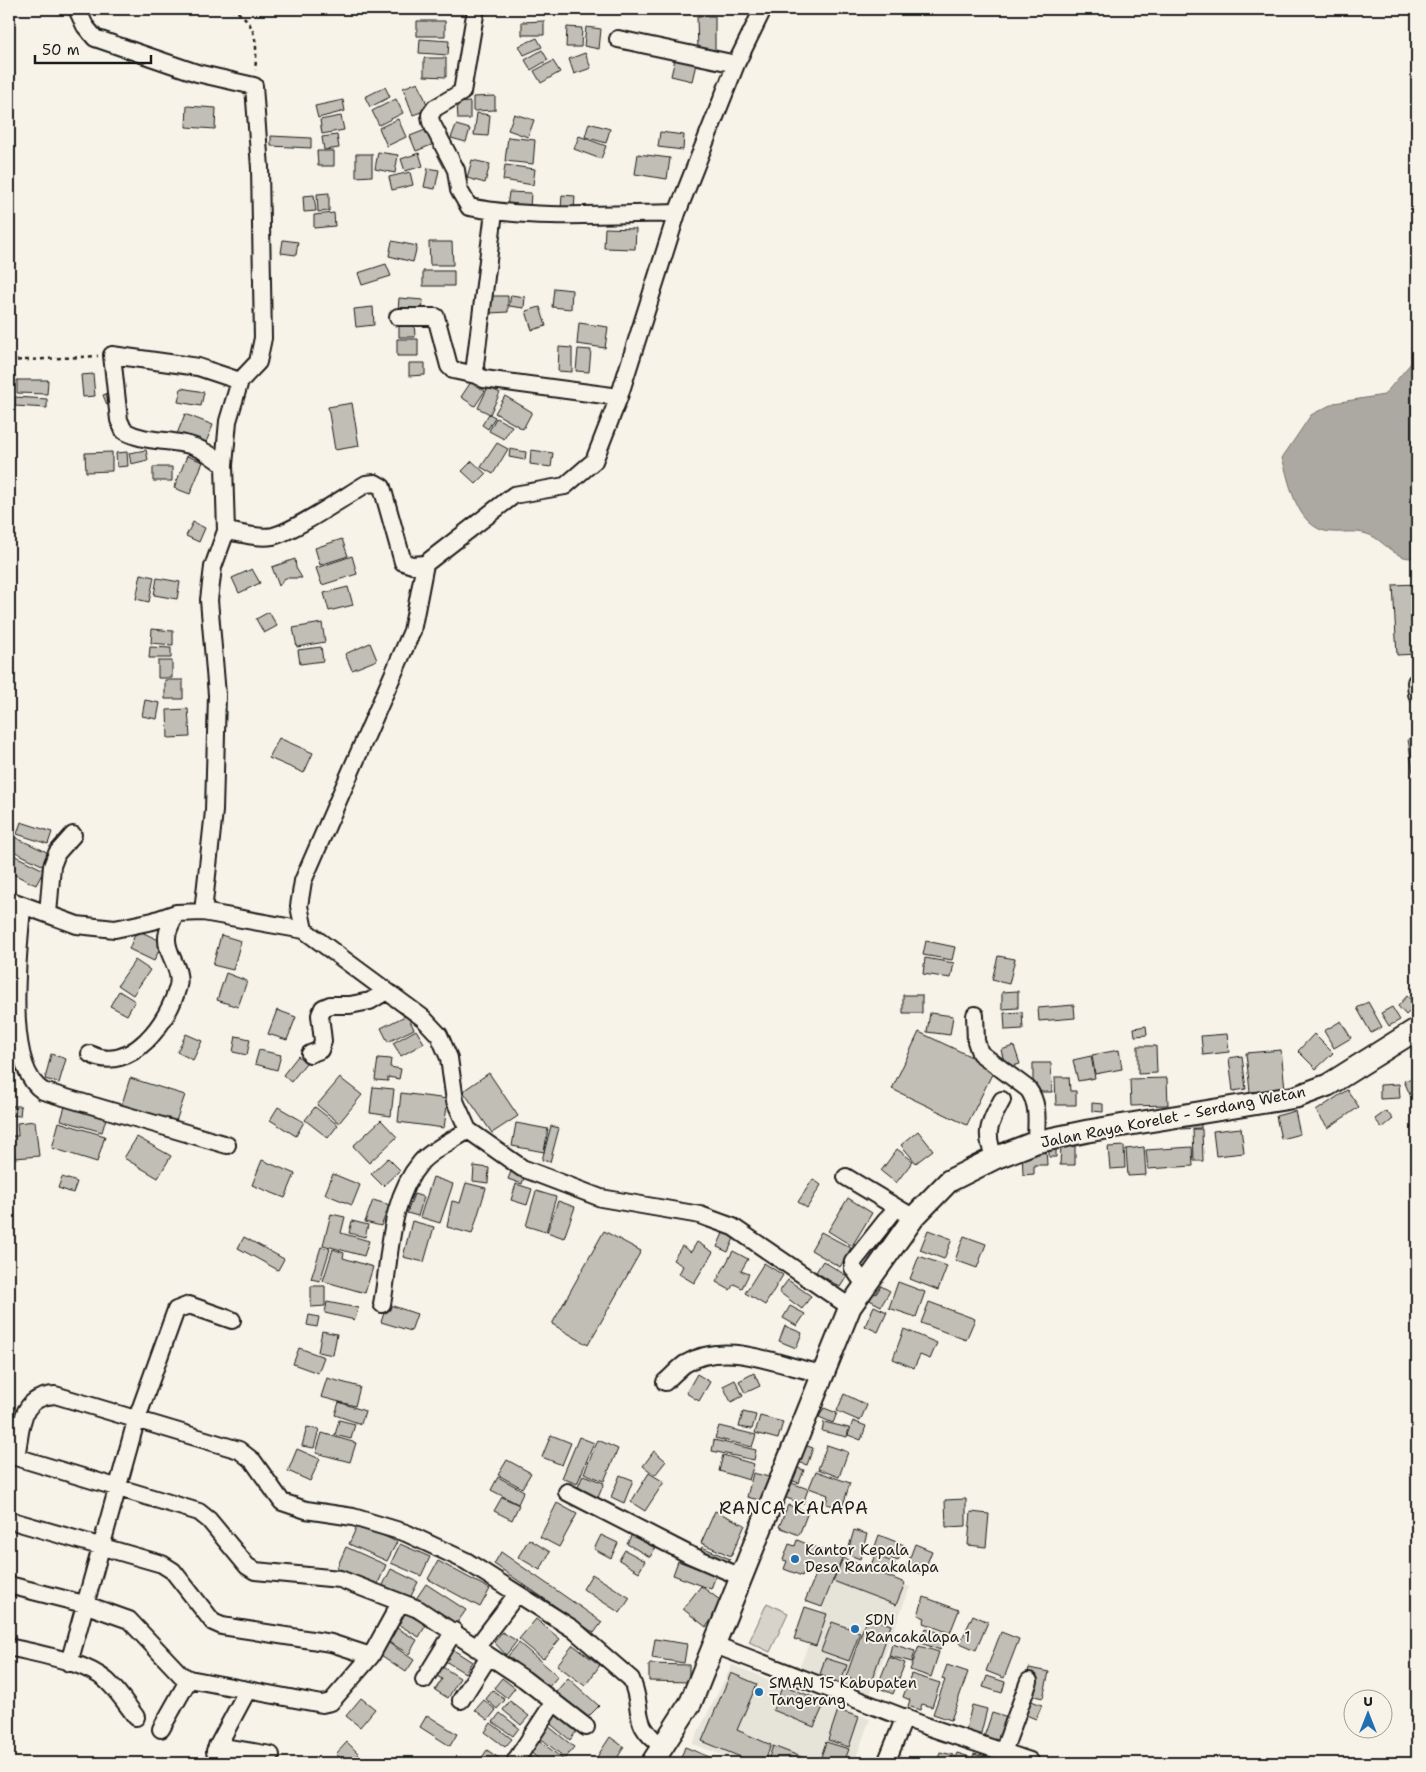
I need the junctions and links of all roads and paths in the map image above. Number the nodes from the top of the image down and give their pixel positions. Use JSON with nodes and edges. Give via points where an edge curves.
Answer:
{"nodes":[{"id":1,"x":78,"y":9,"type":"edge"},
{"id":2,"x":230,"y":9,"type":"edge"},
{"id":3,"x":476,"y":9,"type":"edge"},
{"id":4,"x":763,"y":9,"type":"edge"},
{"id":5,"x":618,"y":39,"type":"dead end"},
{"id":6,"x":736,"y":64,"type":"junction"},
{"id":7,"x":254,"y":86,"type":"junction"},
{"id":8,"x":494,"y":212,"type":"junction"},
{"id":9,"x":677,"y":213,"type":"junction"},
{"id":10,"x":398,"y":317,"type":"dead end"},
{"id":11,"x":112,"y":355,"type":"junction"},
{"id":12,"x":9,"y":361,"type":"edge"},
{"id":13,"x":476,"y":375,"type":"junction"},
{"id":14,"x":240,"y":382,"type":"junction"},
{"id":15,"x":619,"y":397,"type":"junction"},
{"id":16,"x":224,"y":465,"type":"junction"},
{"id":17,"x":226,"y":531,"type":"junction"},
{"id":18,"x":425,"y":564,"type":"junction"},
{"id":19,"x":73,"y":835,"type":"dead end"},
{"id":20,"x":15,"y":904,"type":"edge"},
{"id":21,"x":203,"y":912,"type":"junction"},
{"id":22,"x":176,"y":913,"type":"junction"},
{"id":23,"x":48,"y":914,"type":"junction"},
{"id":24,"x":304,"y":930,"type":"junction"},
{"id":25,"x":385,"y":992,"type":"junction"},
{"id":26,"x":974,"y":1015,"type":"dead end"},
{"id":27,"x":1417,"y":1029,"type":"edge"},
{"id":28,"x":90,"y":1054,"type":"dead end"},
{"id":29,"x":310,"y":1054,"type":"dead end"},
{"id":30,"x":1002,"y":1100,"type":"dead end"},
{"id":31,"x":468,"y":1130,"type":"junction"},
{"id":32,"x":1036,"y":1142,"type":"junction"},
{"id":33,"x":228,"y":1145,"type":"dead end"},
{"id":34,"x":995,"y":1158,"type":"junction"},
{"id":35,"x":846,"y":1177,"type":"dead end"},
{"id":36,"x":905,"y":1213,"type":"junction"},
{"id":37,"x":382,"y":1304,"type":"dead end"},
{"id":38,"x":850,"y":1307,"type":"junction"},
{"id":39,"x":232,"y":1320,"type":"dead end"},
{"id":40,"x":824,"y":1374,"type":"junction"},
{"id":41,"x":665,"y":1382,"type":"dead end"},
{"id":42,"x":136,"y":1421,"type":"junction"},
{"id":43,"x":12,"y":1456,"type":"edge"},
{"id":44,"x":117,"y":1487,"type":"junction"},
{"id":45,"x":567,"y":1492,"type":"dead end"},
{"id":46,"x":9,"y":1520,"type":"edge"},
{"id":47,"x":101,"y":1546,"type":"junction"},
{"id":48,"x":741,"y":1577,"type":"junction"},
{"id":49,"x":9,"y":1585,"type":"edge"},
{"id":50,"x":517,"y":1594,"type":"junction"},
{"id":51,"x":400,"y":1603,"type":"junction"},
{"id":52,"x":84,"y":1604,"type":"junction"},
{"id":53,"x":454,"y":1631,"type":"junction"},
{"id":54,"x":715,"y":1645,"type":"junction"},
{"id":55,"x":9,"y":1647,"type":"edge"},
{"id":56,"x":483,"y":1652,"type":"junction"},
{"id":57,"x":370,"y":1656,"type":"junction"},
{"id":58,"x":69,"y":1663,"type":"junction"},
{"id":59,"x":189,"y":1679,"type":"junction"},
{"id":60,"x":424,"y":1680,"type":"dead end"},
{"id":61,"x":1029,"y":1681,"type":"dead end"},
{"id":62,"x":247,"y":1691,"type":"junction"},
{"id":63,"x":461,"y":1700,"type":"dead end"},
{"id":64,"x":554,"y":1702,"type":"junction"},
{"id":65,"x":136,"y":1717,"type":"dead end"},
{"id":66,"x":905,"y":1717,"type":"junction"},
{"id":67,"x":586,"y":1727,"type":"dead end"},
{"id":68,"x":161,"y":1729,"type":"dead end"},
{"id":69,"x":218,"y":1746,"type":"junction"},
{"id":70,"x":1002,"y":1752,"type":"junction"},
{"id":71,"x":658,"y":1755,"type":"edge"},
{"id":72,"x":260,"y":1757,"type":"edge"},
{"id":73,"x":516,"y":1760,"type":"dead end"},
{"id":74,"x":217,"y":1763,"type":"edge"},
{"id":75,"x":886,"y":1763,"type":"edge"},
{"id":76,"x":1032,"y":1763,"type":"edge"}],
"edges":[{"from":1,"to":7,"type":"street","via":[[85,26],[95,38],[197,73]]},
{"from":2,"to":7,"type":"path","via":[[250,22],[256,40]]},
{"from":3,"to":8,"type":"street","via":[[462,92],[430,114],[456,170],[459,190],[469,207]]},
{"from":4,"to":6,"type":"street"},
{"from":5,"to":6,"type":"street"},
{"from":6,"to":9,"type":"street"},
{"from":7,"to":14,"type":"street","via":[[260,168],[263,338],[258,362]]},
{"from":8,"to":9,"type":"street","via":[[562,215]]},
{"from":8,"to":13,"type":"street"},
{"from":9,"to":15,"type":"street"},
{"from":10,"to":13,"type":"street","via":[[436,317],[449,366],[453,370]]},
{"from":11,"to":12,"type":"path"},
{"from":11,"to":14,"type":"street","via":[[198,366]]},
{"from":11,"to":16,"type":"street","via":[[119,420],[124,431],[136,438],[186,444],[203,450]]},
{"from":13,"to":15,"type":"street","via":[[484,379]]},
{"from":14,"to":16,"type":"street","via":[[228,421]]},
{"from":15,"to":18,"type":"street","via":[[594,461],[572,481],[555,489],[530,490],[514,495]]},
{"from":16,"to":17,"type":"street"},
{"from":17,"to":18,"type":"street","via":[[273,536],[366,484],[375,483],[382,487],[403,562]]},
{"from":17,"to":21,"type":"street","via":[[213,567],[209,600],[217,695],[214,811]]},
{"from":18,"to":24,"type":"street","via":[[412,631],[304,881],[299,906]]},
{"from":19,"to":23,"type":"street","via":[[57,853],[52,866]]},
{"from":20,"to":23,"type":"street"},
{"from":20,"to":33,"type":"street","via":[[16,1022],[28,1077],[34,1086]]},
{"from":21,"to":22,"type":"street"},
{"from":21,"to":24,"type":"street"},
{"from":22,"to":23,"type":"street","via":[[116,929],[77,925]]},
{"from":22,"to":28,"type":"street","via":[[167,938],[179,975],[167,1014],[143,1044],[124,1056],[103,1059]]},
{"from":24,"to":25,"type":"street"},
{"from":25,"to":29,"type":"street","via":[[370,1000],[323,1008],[320,1015],[323,1041],[320,1050]]},
{"from":25,"to":31,"type":"street","via":[[423,1018],[439,1035],[449,1058],[455,1101]]},
{"from":26,"to":32,"type":"street","via":[[980,1053],[1034,1096],[1037,1105]]},
{"from":27,"to":32,"type":"main road","name":"Jalan Raya Korelet - Serdang Wetan","via":[[1328,1085],[1296,1097]]},
{"from":30,"to":34,"type":"street","via":[[989,1126],[988,1142]]},
{"from":31,"to":37,"type":"street","via":[[422,1161],[409,1178],[390,1235]]},
{"from":31,"to":38,"type":"street","via":[[522,1168],[601,1198],[700,1215],[733,1227]]},
{"from":32,"to":34,"type":"main road","name":"Jalan Raya Korelet - Serdang Wetan"},
{"from":34,"to":36,"type":"main road","name":"Jalan Raya Korelet - Serdang Wetan","via":[[949,1181]]},
{"from":35,"to":36,"type":"street"},
{"from":36,"to":38,"type":"main road","name":"Jalan Raya Korelet - Serdang Wetan"},
{"from":38,"to":40,"type":"main road","name":"Jalan Raya Korelet - Serdang Wetan"},
{"from":39,"to":42,"type":"street","via":[[189,1306],[176,1310]]},
{"from":40,"to":41,"type":"street","via":[[725,1353],[699,1357],[684,1364]]},
{"from":40,"to":48,"type":"main road","name":"Jalan Raya Korelet - Serdang Wetan"},
{"from":42,"to":43,"type":"street","via":[[46,1395],[27,1407]]},
{"from":42,"to":44,"type":"street"},
{"from":42,"to":50,"type":"street","via":[[238,1450],[253,1461],[282,1502],[306,1510],[353,1517],[406,1533],[466,1561]]},
{"from":43,"to":44,"type":"street"},
{"from":44,"to":47,"type":"street"},
{"from":44,"to":51,"type":"street","via":[[200,1512],[255,1571],[340,1579]]},
{"from":45,"to":48,"type":"street","via":[[690,1555]]},
{"from":46,"to":47,"type":"street"},
{"from":47,"to":52,"type":"street"},
{"from":47,"to":57,"type":"street","via":[[162,1564],[173,1571],[213,1622],[222,1626],[332,1644]]},
{"from":48,"to":54,"type":"main road","name":"Jalan Raya Korelet - Serdang Wetan"},
{"from":49,"to":52,"type":"street"},
{"from":50,"to":56,"type":"street"},
{"from":50,"to":71,"type":"street","via":[[573,1629],[626,1673],[636,1688],[643,1729],[652,1739]]},
{"from":51,"to":53,"type":"street","via":[[418,1609]]},
{"from":51,"to":57,"type":"street"},
{"from":52,"to":58,"type":"street"},
{"from":52,"to":59,"type":"street","via":[[129,1620],[181,1675]]},
{"from":53,"to":56,"type":"street"},
{"from":53,"to":60,"type":"street"},
{"from":54,"to":66,"type":"street"},
{"from":54,"to":71,"type":"main road","name":"Jalan Raya Korelet - Serdang Wetan","via":[[691,1702]]},
{"from":55,"to":58,"type":"street"},
{"from":56,"to":63,"type":"street"},
{"from":56,"to":64,"type":"street"},
{"from":57,"to":62,"type":"street","via":[[332,1702],[315,1703]]},
{"from":58,"to":65,"type":"street","via":[[94,1672],[108,1682]]},
{"from":59,"to":62,"type":"street"},
{"from":59,"to":68,"type":"street"},
{"from":61,"to":70,"type":"street"},
{"from":62,"to":69,"type":"street"},
{"from":64,"to":67,"type":"street"},
{"from":64,"to":73,"type":"street"},
{"from":66,"to":70,"type":"street"},
{"from":66,"to":75,"type":"street"},
{"from":69,"to":72,"type":"street"},
{"from":69,"to":74,"type":"street","via":[[215,1751]]},
{"from":70,"to":76,"type":"street"}]}
